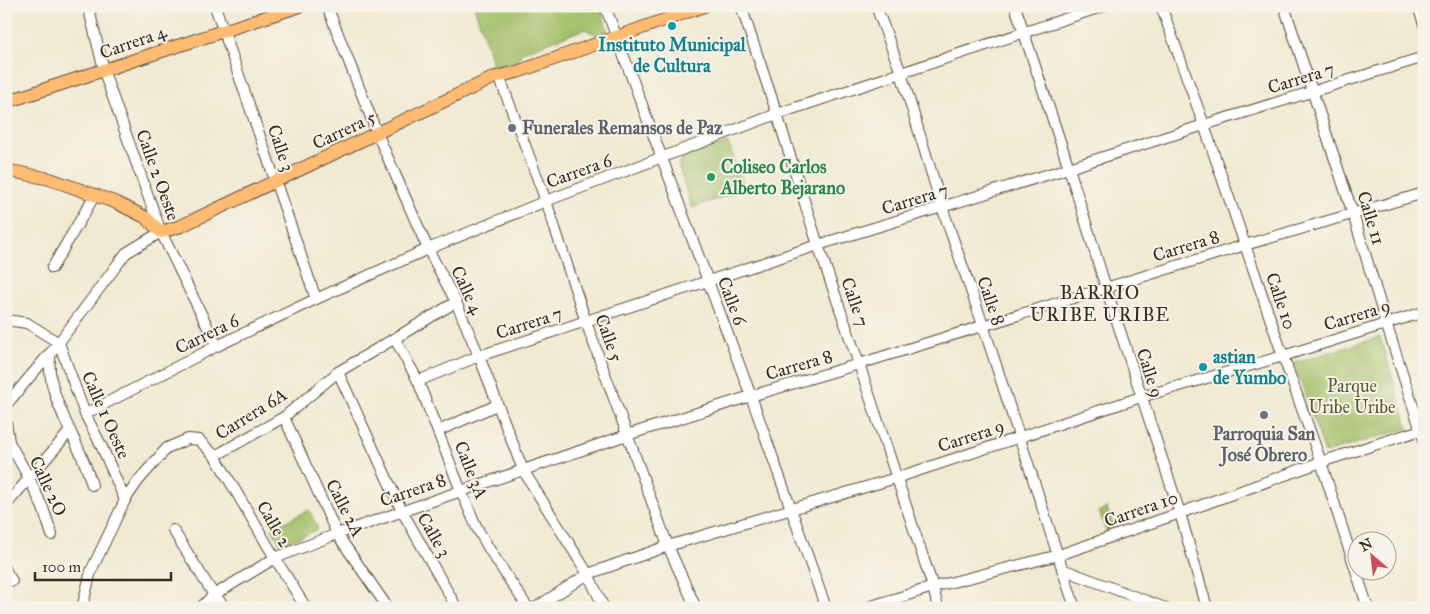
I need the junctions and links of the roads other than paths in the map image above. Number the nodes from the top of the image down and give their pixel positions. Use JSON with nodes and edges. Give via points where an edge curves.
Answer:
{"nodes":[{"id":1,"x":88,"y":6,"type":"edge"},
{"id":2,"x":215,"y":6,"type":"edge"},
{"id":3,"x":300,"y":6,"type":"edge"},
{"id":4,"x":327,"y":6,"type":"edge"},
{"id":5,"x":605,"y":6,"type":"edge"},
{"id":6,"x":704,"y":6,"type":"edge"},
{"id":7,"x":741,"y":6,"type":"edge"},
{"id":8,"x":876,"y":6,"type":"edge"},
{"id":9,"x":1015,"y":6,"type":"edge"},
{"id":10,"x":1104,"y":6,"type":"edge"},
{"id":11,"x":1161,"y":6,"type":"edge"},
{"id":12,"x":1284,"y":6,"type":"edge"},
{"id":13,"x":1418,"y":6,"type":"edge"},
{"id":14,"x":1424,"y":24,"type":"edge"},
{"id":15,"x":224,"y":30,"type":"junction"},
{"id":16,"x":1023,"y":33,"type":"junction"},
{"id":17,"x":616,"y":36,"type":"junction"},
{"id":18,"x":1424,"y":57,"type":"edge"},
{"id":19,"x":104,"y":70,"type":"junction"},
{"id":20,"x":901,"y":73,"type":"junction"},
{"id":21,"x":499,"y":76,"type":"junction"},
{"id":22,"x":1312,"y":92,"type":"junction"},
{"id":23,"x":6,"y":102,"type":"edge"},
{"id":24,"x":777,"y":114,"type":"junction"},
{"id":25,"x":1204,"y":125,"type":"junction"},
{"id":26,"x":377,"y":133,"type":"junction"},
{"id":27,"x":662,"y":158,"type":"junction"},
{"id":28,"x":1069,"y":168,"type":"junction"},
{"id":29,"x":6,"y":170,"type":"edge"},
{"id":30,"x":275,"y":182,"type":"junction"},
{"id":31,"x":1424,"y":192,"type":"edge"},
{"id":32,"x":95,"y":195,"type":"junction"},
{"id":33,"x":546,"y":201,"type":"junction"},
{"id":34,"x":942,"y":208,"type":"junction"},
{"id":35,"x":1353,"y":214,"type":"junction"},
{"id":36,"x":161,"y":232,"type":"junction"},
{"id":37,"x":818,"y":245,"type":"junction"},
{"id":38,"x":1245,"y":245,"type":"junction"},
{"id":39,"x":428,"y":249,"type":"junction"},
{"id":40,"x":52,"y":268,"type":"dead end"},
{"id":41,"x":708,"y":282,"type":"junction"},
{"id":42,"x":1106,"y":288,"type":"junction"},
{"id":43,"x":316,"y":299,"type":"junction"},
{"id":44,"x":456,"y":302,"type":"junction"},
{"id":45,"x":1424,"y":312,"type":"edge"},
{"id":46,"x":6,"y":320,"type":"edge"},
{"id":47,"x":586,"y":322,"type":"junction"},
{"id":48,"x":1386,"y":323,"type":"junction"},
{"id":49,"x":983,"y":326,"type":"junction"},
{"id":50,"x":395,"y":340,"type":"junction"},
{"id":51,"x":59,"y":343,"type":"junction"},
{"id":52,"x":217,"y":346,"type":"junction"},
{"id":53,"x":51,"y":353,"type":"junction"},
{"id":54,"x":478,"y":356,"type":"junction"},
{"id":55,"x":1283,"y":356,"type":"junction"},
{"id":56,"x":860,"y":364,"type":"junction"},
{"id":57,"x":338,"y":372,"type":"junction"},
{"id":58,"x":418,"y":381,"type":"junction"},
{"id":59,"x":751,"y":396,"type":"junction"},
{"id":60,"x":1141,"y":397,"type":"junction"},
{"id":61,"x":6,"y":405,"type":"edge"},
{"id":62,"x":497,"y":405,"type":"junction"},
{"id":63,"x":85,"y":414,"type":"junction"},
{"id":64,"x":284,"y":417,"type":"junction"},
{"id":65,"x":6,"y":422,"type":"edge"},
{"id":66,"x":70,"y":431,"type":"junction"},
{"id":67,"x":438,"y":431,"type":"junction"},
{"id":68,"x":1423,"y":433,"type":"edge"},
{"id":69,"x":627,"y":434,"type":"junction"},
{"id":70,"x":1019,"y":437,"type":"junction"},
{"id":71,"x":8,"y":446,"type":"edge"},
{"id":72,"x":215,"y":456,"type":"junction"},
{"id":73,"x":1321,"y":462,"type":"junction"},
{"id":74,"x":523,"y":470,"type":"junction"},
{"id":75,"x":30,"y":478,"type":"junction"},
{"id":76,"x":896,"y":478,"type":"junction"},
{"id":77,"x":92,"y":484,"type":"dead end"},
{"id":78,"x":461,"y":491,"type":"junction"},
{"id":79,"x":125,"y":500,"type":"junction"},
{"id":80,"x":6,"y":505,"type":"edge"},
{"id":81,"x":792,"y":509,"type":"junction"},
{"id":82,"x":402,"y":511,"type":"junction"},
{"id":83,"x":1180,"y":513,"type":"junction"},
{"id":84,"x":173,"y":530,"type":"dead end"},
{"id":85,"x":337,"y":534,"type":"junction"},
{"id":86,"x":52,"y":535,"type":"dead end"},
{"id":87,"x":668,"y":546,"type":"junction"},
{"id":88,"x":1058,"y":555,"type":"junction"},
{"id":89,"x":275,"y":558,"type":"junction"},
{"id":90,"x":1062,"y":569,"type":"junction"},
{"id":91,"x":6,"y":571,"type":"edge"},
{"id":92,"x":588,"y":574,"type":"junction"},
{"id":93,"x":12,"y":581,"type":"dead end"},
{"id":94,"x":932,"y":587,"type":"junction"},
{"id":95,"x":214,"y":595,"type":"junction"},
{"id":96,"x":454,"y":603,"type":"dead end"},
{"id":97,"x":82,"y":608,"type":"edge"},
{"id":98,"x":200,"y":608,"type":"edge"},
{"id":99,"x":226,"y":608,"type":"edge"},
{"id":100,"x":306,"y":608,"type":"edge"},
{"id":101,"x":388,"y":608,"type":"edge"},
{"id":102,"x":528,"y":608,"type":"edge"},
{"id":103,"x":535,"y":608,"type":"edge"},
{"id":104,"x":604,"y":608,"type":"edge"},
{"id":105,"x":696,"y":608,"type":"edge"},
{"id":106,"x":826,"y":608,"type":"edge"},
{"id":107,"x":865,"y":608,"type":"edge"},
{"id":108,"x":938,"y":608,"type":"edge"},
{"id":109,"x":1075,"y":608,"type":"edge"},
{"id":110,"x":1165,"y":608,"type":"edge"},
{"id":111,"x":1207,"y":608,"type":"edge"},
{"id":112,"x":1368,"y":608,"type":"edge"}],
"edges":[{"from":1,"to":19,"type":"street","name":"Calle 2 Oeste"},
{"from":2,"to":15,"type":"street","name":"Calle 3"},
{"from":3,"to":15,"type":"main road","name":"Carrera 4"},
{"from":4,"to":26,"type":"street","name":"Calle 4"},
{"from":5,"to":17,"type":"street","name":"Calle 6"},
{"from":6,"to":17,"type":"main road","name":"Carrera 5"},
{"from":7,"to":24,"type":"street","name":"Calle 7"},
{"from":8,"to":20,"type":"street","name":"Calle 8"},
{"from":9,"to":16,"type":"street","name":"Calle 9"},
{"from":10,"to":16,"type":"street","name":"Carrera 6"},
{"from":11,"to":25,"type":"street","name":"Calle 10"},
{"from":12,"to":22,"type":"street","name":"Calle 11"},
{"from":13,"to":14,"type":"street"},
{"from":15,"to":19,"type":"main road","name":"Carrera 4"},
{"from":15,"to":30,"type":"street","name":"Calle 3"},
{"from":16,"to":20,"type":"street","name":"Carrera 6"},
{"from":16,"to":28,"type":"street","name":"Calle 9"},
{"from":17,"to":21,"type":"main road","name":"Carrera 5"},
{"from":17,"to":27,"type":"street","name":"Calle 6"},
{"from":18,"to":22,"type":"street","name":"Carrera 7"},
{"from":19,"to":23,"type":"main road","name":"Carrera 4"},
{"from":19,"to":36,"type":"street","name":"Calle 2 Oeste"},
{"from":20,"to":24,"type":"street","name":"Carrera 6"},
{"from":20,"to":34,"type":"street","name":"Calle 8"},
{"from":21,"to":26,"type":"main road","name":"Carrera 5"},
{"from":21,"to":33,"type":"street","name":"Calle 5"},
{"from":22,"to":25,"type":"street","name":"Carrera 7"},
{"from":22,"to":35,"type":"street","name":"Calle 11"},
{"from":24,"to":27,"type":"street","name":"Carrera 6"},
{"from":24,"to":37,"type":"street","name":"Calle 7"},
{"from":25,"to":28,"type":"street","name":"Carrera 7"},
{"from":25,"to":38,"type":"street","name":"Calle 10"},
{"from":26,"to":30,"type":"main road","name":"Carrera 5"},
{"from":26,"to":39,"type":"street","name":"Calle 4"},
{"from":27,"to":33,"type":"street","name":"Carrera 6"},
{"from":27,"to":41,"type":"street","name":"Calle 6"},
{"from":28,"to":34,"type":"street","name":"Carrera 7"},
{"from":28,"to":42,"type":"street","name":"Calle 9"},
{"from":29,"to":32,"type":"main road"},
{"from":30,"to":36,"type":"main road","name":"Carrera 5","via":[[181,226]]},
{"from":30,"to":43,"type":"street","name":"Calle 3"},
{"from":31,"to":35,"type":"street","name":"Carrera 8"},
{"from":32,"to":36,"type":"main road","via":[[145,217]]},
{"from":32,"to":40,"type":"street"},
{"from":33,"to":39,"type":"street","name":"Carrera 6"},
{"from":33,"to":47,"type":"street","name":"Calle 5"},
{"from":34,"to":37,"type":"street","name":"Carrera 7"},
{"from":34,"to":49,"type":"street","name":"Calle 8"},
{"from":35,"to":38,"type":"street","name":"Carrera 8"},
{"from":35,"to":48,"type":"street","name":"Calle 11"},
{"from":36,"to":51,"type":"street","via":[[126,253]]},
{"from":36,"to":52,"type":"street","name":"Calle 2 Oeste"},
{"from":37,"to":41,"type":"street","name":"Carrera 7"},
{"from":37,"to":56,"type":"street","name":"Calle 7"},
{"from":38,"to":42,"type":"street","name":"Carrera 8"},
{"from":38,"to":55,"type":"street","name":"Calle 10"},
{"from":39,"to":43,"type":"street","name":"Carrera 6"},
{"from":39,"to":44,"type":"street","name":"Calle 4"},
{"from":41,"to":47,"type":"street","name":"Carrera 7"},
{"from":41,"to":59,"type":"street","name":"Calle 6"},
{"from":42,"to":49,"type":"street","name":"Carrera 8"},
{"from":42,"to":60,"type":"street","name":"Calle 9"},
{"from":43,"to":52,"type":"street","name":"Carrera 6"},
{"from":44,"to":50,"type":"street","name":"Carrera 6A"},
{"from":44,"to":54,"type":"street","name":"Calle 4"},
{"from":45,"to":48,"type":"street","name":"Carrera 9"},
{"from":46,"to":51,"type":"street","via":[[27,322]]},
{"from":47,"to":54,"type":"street","name":"Carrera 7"},
{"from":47,"to":69,"type":"street","name":"Calle 5"},
{"from":48,"to":55,"type":"street","name":"Carrera 9"},
{"from":48,"to":68,"type":"street","name":"Calle 11"},
{"from":49,"to":56,"type":"street","name":"Carrera 8"},
{"from":49,"to":70,"type":"street","name":"Calle 8"},
{"from":50,"to":57,"type":"street","name":"Carrera 6A"},
{"from":50,"to":58,"type":"street","name":"Calle 3A"},
{"from":51,"to":53,"type":"street"},
{"from":51,"to":63,"type":"street","name":"Calle 1 Oeste"},
{"from":52,"to":63,"type":"street","name":"Carrera 6"},
{"from":53,"to":61,"type":"street"},
{"from":53,"to":66,"type":"street","name":"Calle 1 Oeste","via":[[48,363],[51,379]]},
{"from":54,"to":58,"type":"street","name":"Carrera 7"},
{"from":54,"to":62,"type":"street","name":"Calle 4"},
{"from":55,"to":60,"type":"street","name":"Carrera 9"},
{"from":55,"to":73,"type":"street","name":"Calle 10"},
{"from":56,"to":59,"type":"street","name":"Carrera 8"},
{"from":56,"to":76,"type":"street","name":"Calle 7"},
{"from":57,"to":64,"type":"street","name":"Carrera 6A"},
{"from":57,"to":82,"type":"street","name":"Calle 3"},
{"from":58,"to":67,"type":"street","name":"Calle 3A"},
{"from":59,"to":69,"type":"street","name":"Carrera 8"},
{"from":59,"to":81,"type":"street","name":"Calle 6"},
{"from":60,"to":70,"type":"street","name":"Carrera 9"},
{"from":60,"to":83,"type":"street","name":"Calle 9"},
{"from":62,"to":67,"type":"street"},
{"from":62,"to":74,"type":"street","name":"Calle 4"},
{"from":63,"to":79,"type":"street","name":"Calle 1 Oeste"},
{"from":64,"to":72,"type":"street","name":"Carrera 6A"},
{"from":64,"to":85,"type":"street","name":"Calle 2A"},
{"from":65,"to":71,"type":"street","name":"Calle 2O"},
{"from":66,"to":75,"type":"street"},
{"from":66,"to":77,"type":"street","name":"Calle 1 Oeste"},
{"from":67,"to":78,"type":"street","name":"Calle 3A"},
{"from":68,"to":73,"type":"street","name":"Carrera 10"},
{"from":69,"to":74,"type":"street","name":"Carrera 8"},
{"from":69,"to":87,"type":"street","name":"Calle 5"},
{"from":70,"to":76,"type":"street","name":"Carrera 9"},
{"from":70,"to":88,"type":"street","name":"Calle 8"},
{"from":71,"to":75,"type":"street","name":"Calle 2O"},
{"from":72,"to":79,"type":"street","name":"Carrera 6A","via":[[199,440],[178,442],[167,448]]},
{"from":72,"to":89,"type":"street","name":"Calle 2"},
{"from":73,"to":83,"type":"street","name":"Carrera 10"},
{"from":73,"to":112,"type":"street","name":"Calle 10"},
{"from":74,"to":78,"type":"street","name":"Carrera 8"},
{"from":74,"to":92,"type":"street","name":"Calle 4"},
{"from":75,"to":80,"type":"street"},
{"from":75,"to":86,"type":"street","name":"Calle 2O"},
{"from":76,"to":81,"type":"street","name":"Carrera 9"},
{"from":76,"to":94,"type":"street","name":"Calle 7"},
{"from":78,"to":82,"type":"street","name":"Carrera 8"},
{"from":78,"to":102,"type":"street","name":"Calle 3A","via":[[491,552]]},
{"from":79,"to":97,"type":"street","name":"Carrera 6A","via":[[92,572]]},
{"from":81,"to":87,"type":"street","name":"Carrera 9"},
{"from":81,"to":106,"type":"street","name":"Calle 6"},
{"from":82,"to":85,"type":"street","name":"Carrera 8"},
{"from":82,"to":96,"type":"street","name":"Calle 3"},
{"from":83,"to":88,"type":"street","name":"Carrera 10"},
{"from":83,"to":111,"type":"street","name":"Calle 9"},
{"from":84,"to":95,"type":"street"},
{"from":85,"to":89,"type":"street","name":"Carrera 8"},
{"from":85,"to":101,"type":"street","name":"Calle 2A"},
{"from":87,"to":92,"type":"street","name":"Carrera 9"},
{"from":87,"to":105,"type":"street","name":"Calle 5"},
{"from":88,"to":90,"type":"street","name":"Calle 8"},
{"from":88,"to":94,"type":"street","name":"Carrera 10"},
{"from":89,"to":95,"type":"street","name":"Carrera 8"},
{"from":89,"to":100,"type":"street","name":"Calle 2"},
{"from":90,"to":109,"type":"street","name":"Calle 8"},
{"from":90,"to":110,"type":"street"},
{"from":91,"to":93,"type":"street"},
{"from":92,"to":103,"type":"street","name":"Carrera 9"},
{"from":92,"to":104,"type":"street","name":"Calle 4"},
{"from":94,"to":107,"type":"street","name":"Carrera 10"},
{"from":94,"to":108,"type":"street","name":"Calle 7"},
{"from":95,"to":98,"type":"street","name":"Carrera 8"},
{"from":95,"to":99,"type":"street"}]}
